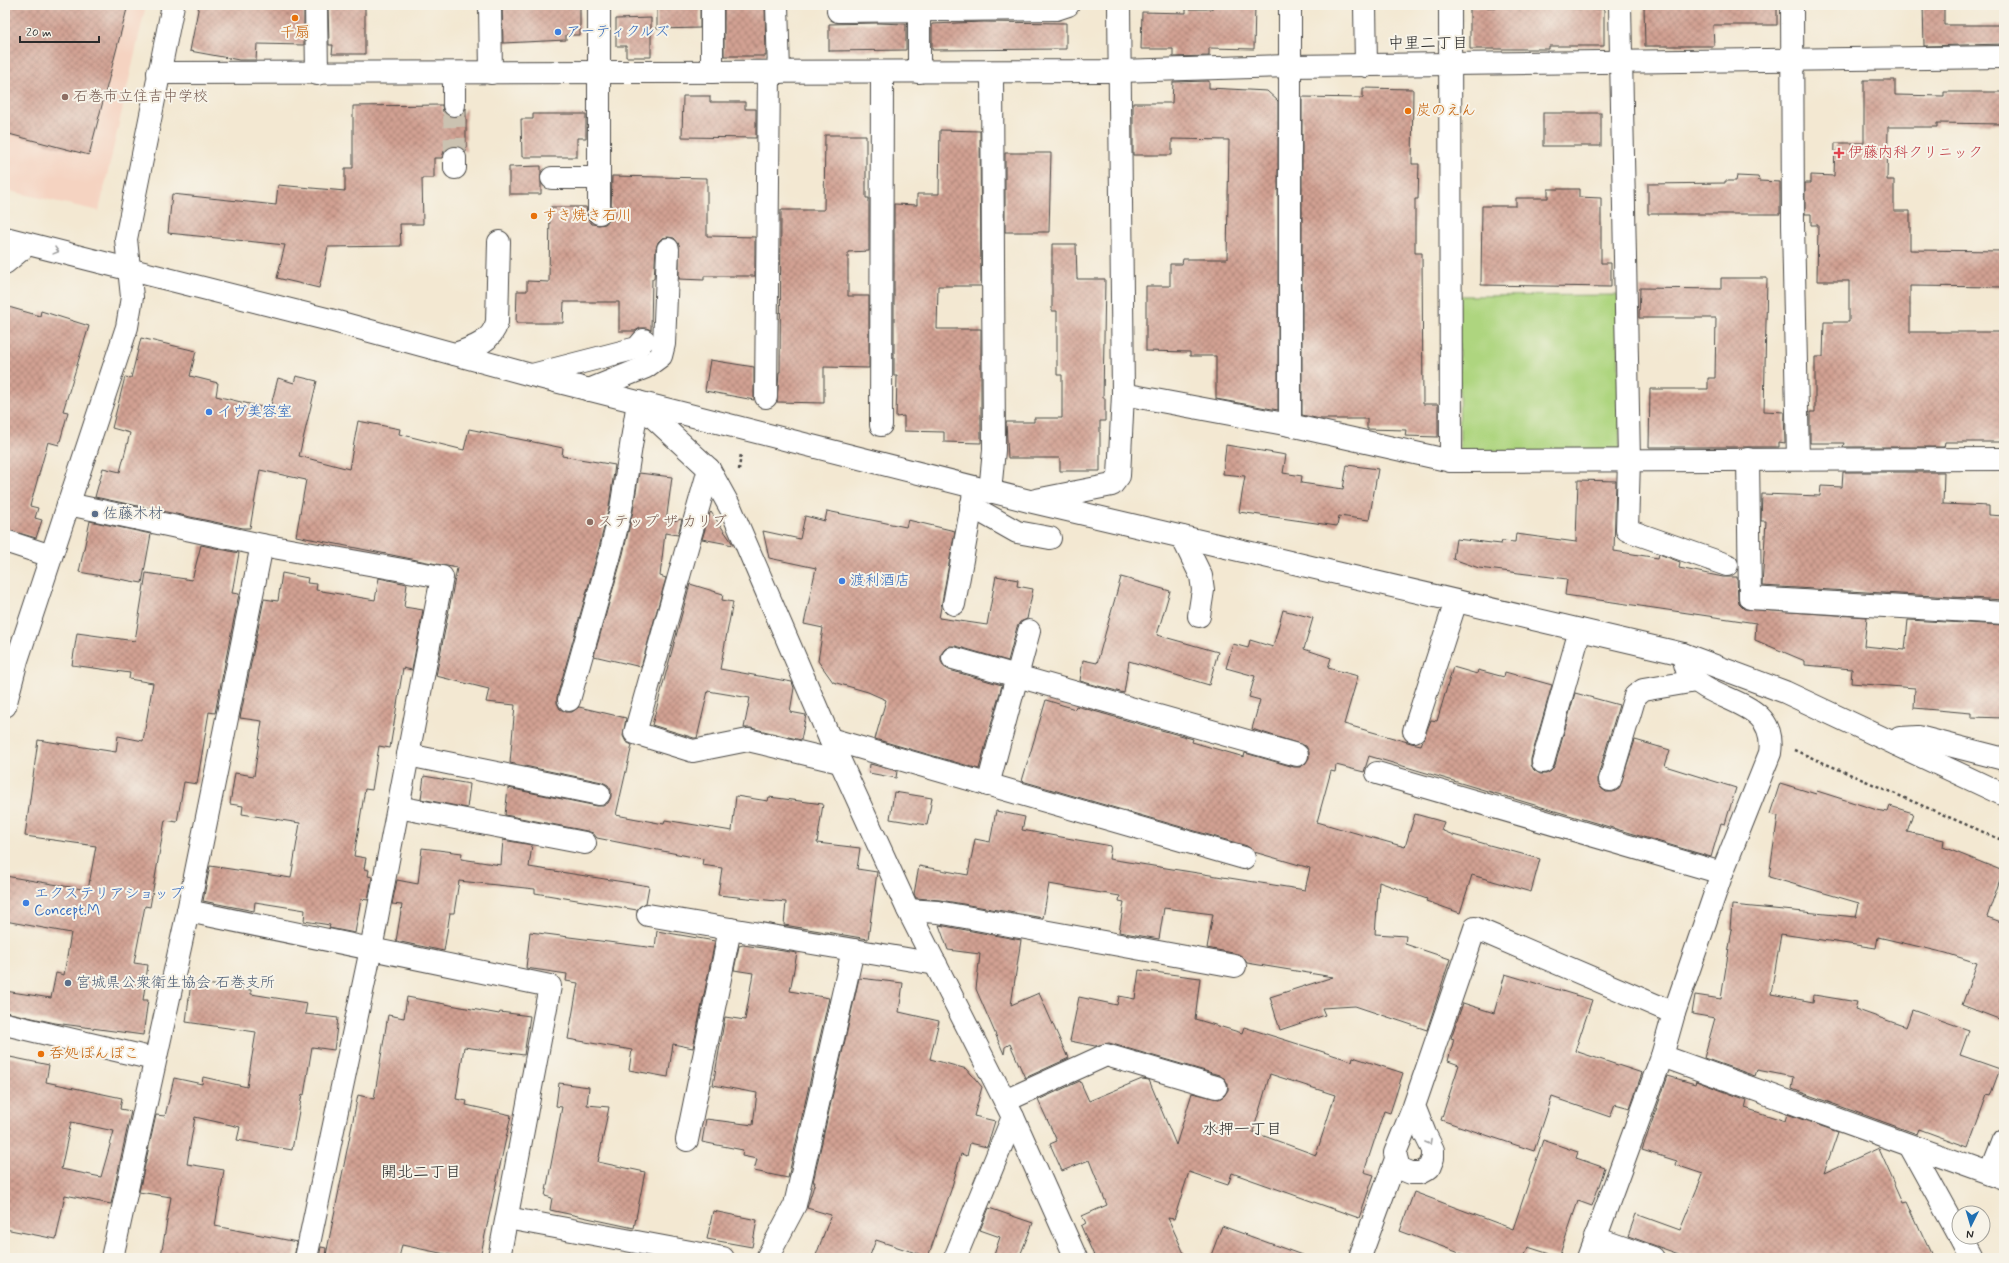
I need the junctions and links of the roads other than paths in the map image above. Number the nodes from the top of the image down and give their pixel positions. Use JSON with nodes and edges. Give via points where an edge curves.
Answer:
{"nodes":[{"id":1,"x":173,"y":5,"type":"edge"},
{"id":2,"x":316,"y":5,"type":"edge"},
{"id":3,"x":490,"y":5,"type":"edge"},
{"id":4,"x":599,"y":5,"type":"edge"},
{"id":5,"x":712,"y":5,"type":"edge"},
{"id":6,"x":777,"y":5,"type":"edge"},
{"id":7,"x":1068,"y":5,"type":"edge"},
{"id":8,"x":1118,"y":5,"type":"edge"},
{"id":9,"x":1290,"y":5,"type":"edge"},
{"id":10,"x":1365,"y":5,"type":"edge"},
{"id":11,"x":1450,"y":5,"type":"edge"},
{"id":12,"x":1620,"y":5,"type":"edge"},
{"id":13,"x":1792,"y":5,"type":"edge"},
{"id":14,"x":919,"y":8,"type":"edge"},
{"id":15,"x":838,"y":10,"type":"dead end"},
{"id":16,"x":2004,"y":57,"type":"edge"},
{"id":17,"x":1793,"y":61,"type":"junction"},
{"id":18,"x":1620,"y":63,"type":"junction"},
{"id":19,"x":1451,"y":64,"type":"junction"},
{"id":20,"x":1290,"y":66,"type":"junction"},
{"id":21,"x":1366,"y":66,"type":"junction"},
{"id":22,"x":1119,"y":71,"type":"junction"},
{"id":23,"x":600,"y":72,"type":"junction"},
{"id":24,"x":712,"y":72,"type":"junction"},
{"id":25,"x":774,"y":72,"type":"junction"},
{"id":26,"x":882,"y":72,"type":"junction"},
{"id":27,"x":919,"y":72,"type":"junction"},
{"id":28,"x":992,"y":72,"type":"junction"},
{"id":29,"x":454,"y":73,"type":"junction"},
{"id":30,"x":491,"y":73,"type":"junction"},
{"id":31,"x":158,"y":74,"type":"junction"},
{"id":32,"x":317,"y":74,"type":"junction"},
{"id":33,"x":454,"y":105,"type":"tunnel mouth"},
{"id":34,"x":552,"y":178,"type":"dead end"},
{"id":35,"x":599,"y":178,"type":"junction"},
{"id":36,"x":599,"y":213,"type":"dead end"},
{"id":37,"x":5,"y":238,"type":"edge"},
{"id":38,"x":499,"y":242,"type":"dead end"},
{"id":39,"x":28,"y":244,"type":"junction"},
{"id":40,"x":668,"y":249,"type":"dead end"},
{"id":41,"x":5,"y":263,"type":"edge"},
{"id":42,"x":129,"y":270,"type":"junction"},
{"id":43,"x":644,"y":340,"type":"dead end"},
{"id":44,"x":455,"y":354,"type":"junction"},
{"id":45,"x":531,"y":375,"type":"junction"},
{"id":46,"x":589,"y":390,"type":"junction"},
{"id":47,"x":1123,"y":394,"type":"junction"},
{"id":48,"x":766,"y":397,"type":"dead end"},
{"id":49,"x":638,"y":402,"type":"junction"},
{"id":50,"x":882,"y":425,"type":"dead end"},
{"id":51,"x":1290,"y":425,"type":"junction"},
{"id":52,"x":1748,"y":459,"type":"junction"},
{"id":53,"x":1798,"y":459,"type":"junction"},
{"id":54,"x":2004,"y":459,"type":"edge"},
{"id":55,"x":1629,"y":460,"type":"junction"},
{"id":56,"x":1451,"y":461,"type":"junction"},
{"id":57,"x":709,"y":469,"type":"junction"},
{"id":58,"x":979,"y":495,"type":"junction"},
{"id":59,"x":1028,"y":501,"type":"junction"},
{"id":60,"x":68,"y":504,"type":"junction"},
{"id":61,"x":1182,"y":537,"type":"junction"},
{"id":62,"x":1050,"y":538,"type":"dead end"},
{"id":63,"x":5,"y":542,"type":"edge"},
{"id":64,"x":262,"y":545,"type":"junction"},
{"id":65,"x":51,"y":556,"type":"junction"},
{"id":66,"x":1727,"y":565,"type":"dead end"},
{"id":67,"x":1456,"y":601,"type":"junction"},
{"id":68,"x":954,"y":604,"type":"dead end"},
{"id":69,"x":2004,"y":613,"type":"edge"},
{"id":70,"x":1199,"y":616,"type":"dead end"},
{"id":71,"x":1580,"y":630,"type":"junction"},
{"id":72,"x":1029,"y":631,"type":"dead end"},
{"id":73,"x":1682,"y":654,"type":"junction"},
{"id":74,"x":953,"y":658,"type":"dead end"},
{"id":75,"x":1017,"y":676,"type":"junction"},
{"id":76,"x":1696,"y":681,"type":"junction"},
{"id":77,"x":569,"y":700,"type":"dead end"},
{"id":78,"x":5,"y":706,"type":"edge"},
{"id":79,"x":1414,"y":731,"type":"dead end"},
{"id":80,"x":830,"y":739,"type":"junction"},
{"id":81,"x":1896,"y":744,"type":"junction"},
{"id":82,"x":408,"y":755,"type":"junction"},
{"id":83,"x":1297,"y":755,"type":"dead end"},
{"id":84,"x":2004,"y":759,"type":"edge"},
{"id":85,"x":840,"y":762,"type":"junction"},
{"id":86,"x":1543,"y":762,"type":"dead end"},
{"id":87,"x":1377,"y":773,"type":"dead end"},
{"id":88,"x":1610,"y":780,"type":"dead end"},
{"id":89,"x":988,"y":785,"type":"junction"},
{"id":90,"x":599,"y":794,"type":"dead end"},
{"id":91,"x":2004,"y":795,"type":"edge"},
{"id":92,"x":398,"y":807,"type":"junction"},
{"id":93,"x":585,"y":843,"type":"dead end"},
{"id":94,"x":1244,"y":858,"type":"dead end"},
{"id":95,"x":1722,"y":873,"type":"junction"},
{"id":96,"x":188,"y":910,"type":"junction"},
{"id":97,"x":908,"y":910,"type":"junction"},
{"id":98,"x":648,"y":915,"type":"dead end"},
{"id":99,"x":730,"y":929,"type":"junction"},
{"id":100,"x":371,"y":949,"type":"junction"},
{"id":101,"x":853,"y":950,"type":"junction"},
{"id":102,"x":936,"y":964,"type":"junction"},
{"id":103,"x":1235,"y":966,"type":"dead end"},
{"id":104,"x":1674,"y":1013,"type":"junction"},
{"id":105,"x":5,"y":1024,"type":"edge"},
{"id":106,"x":1662,"y":1056,"type":"junction"},
{"id":107,"x":154,"y":1059,"type":"junction"},
{"id":108,"x":1216,"y":1087,"type":"dead end"},
{"id":109,"x":1414,"y":1106,"type":"junction"},
{"id":110,"x":1009,"y":1109,"type":"junction"},
{"id":111,"x":687,"y":1140,"type":"dead end"},
{"id":112,"x":2004,"y":1141,"type":"edge"},
{"id":113,"x":1910,"y":1146,"type":"junction"},
{"id":114,"x":1396,"y":1159,"type":"junction"},
{"id":115,"x":1998,"y":1176,"type":"edge"},
{"id":116,"x":508,"y":1218,"type":"junction"},
{"id":117,"x":1951,"y":1220,"type":"edge"},
{"id":118,"x":1965,"y":1245,"type":"edge"},
{"id":119,"x":1591,"y":1248,"type":"edge"},
{"id":120,"x":1361,"y":1254,"type":"dead end"},
{"id":121,"x":112,"y":1258,"type":"edge"},
{"id":122,"x":306,"y":1258,"type":"edge"},
{"id":123,"x":499,"y":1258,"type":"edge"},
{"id":124,"x":723,"y":1258,"type":"edge"},
{"id":125,"x":767,"y":1258,"type":"edge"},
{"id":126,"x":955,"y":1258,"type":"edge"},
{"id":127,"x":1076,"y":1258,"type":"edge"},
{"id":128,"x":1653,"y":1258,"type":"edge"},
{"id":129,"x":1972,"y":1258,"type":"edge"}],
"edges":[{"from":1,"to":31,"type":"street"},
{"from":2,"to":32,"type":"street"},
{"from":3,"to":30,"type":"street"},
{"from":4,"to":23,"type":"street"},
{"from":5,"to":24,"type":"street"},
{"from":6,"to":25,"type":"street"},
{"from":7,"to":14,"type":"street","via":[[1056,9]]},
{"from":8,"to":22,"type":"street"},
{"from":9,"to":20,"type":"street"},
{"from":10,"to":21,"type":"street"},
{"from":11,"to":19,"type":"street"},
{"from":12,"to":18,"type":"street"},
{"from":13,"to":17,"type":"street"},
{"from":14,"to":15,"type":"street"},
{"from":14,"to":27,"type":"street"},
{"from":16,"to":17,"type":"street"},
{"from":17,"to":18,"type":"street"},
{"from":17,"to":53,"type":"street","via":[[1793,224]]},
{"from":18,"to":19,"type":"street"},
{"from":18,"to":55,"type":"street"},
{"from":19,"to":21,"type":"street"},
{"from":19,"to":56,"type":"street"},
{"from":20,"to":21,"type":"street"},
{"from":20,"to":22,"type":"street"},
{"from":20,"to":51,"type":"street"},
{"from":22,"to":28,"type":"street"},
{"from":22,"to":47,"type":"street"},
{"from":23,"to":24,"type":"street"},
{"from":23,"to":30,"type":"street"},
{"from":23,"to":35,"type":"street"},
{"from":24,"to":25,"type":"street"},
{"from":25,"to":26,"type":"street"},
{"from":25,"to":48,"type":"street"},
{"from":26,"to":27,"type":"street"},
{"from":26,"to":50,"type":"street"},
{"from":27,"to":28,"type":"street"},
{"from":28,"to":58,"type":"street","via":[[994,450]]},
{"from":29,"to":30,"type":"street"},
{"from":29,"to":32,"type":"street"},
{"from":29,"to":33,"type":"street"},
{"from":31,"to":32,"type":"street"},
{"from":31,"to":42,"type":"street","via":[[126,239]]},
{"from":34,"to":35,"type":"street"},
{"from":35,"to":36,"type":"street"},
{"from":37,"to":39,"type":"street"},
{"from":38,"to":44,"type":"street","via":[[498,322],[495,331],[479,346]]},
{"from":39,"to":41,"type":"street"},
{"from":39,"to":42,"type":"street","one_way":true},
{"from":40,"to":46,"type":"street","via":[[664,344],[661,356],[646,367]]},
{"from":42,"to":44,"type":"street"},
{"from":42,"to":60,"type":"street","via":[[132,297],[127,327]]},
{"from":43,"to":45,"type":"street","via":[[637,348]]},
{"from":44,"to":45,"type":"street"},
{"from":45,"to":46,"type":"street"},
{"from":46,"to":49,"type":"street"},
{"from":47,"to":51,"type":"street"},
{"from":47,"to":59,"type":"street","via":[[1119,476],[1112,485]]},
{"from":49,"to":57,"type":"street"},
{"from":49,"to":58,"type":"street"},
{"from":49,"to":77,"type":"street","via":[[621,509]]},
{"from":51,"to":56,"type":"street"},
{"from":52,"to":53,"type":"street"},
{"from":52,"to":55,"type":"street"},
{"from":52,"to":69,"type":"street","via":[[1750,598]]},
{"from":53,"to":54,"type":"street"},
{"from":55,"to":56,"type":"street"},
{"from":55,"to":66,"type":"street","via":[[1627,530]]},
{"from":57,"to":80,"type":"street","via":[[731,509]]},
{"from":57,"to":85,"type":"street","via":[[635,733],[693,751],[748,740]]},
{"from":58,"to":59,"type":"street"},
{"from":58,"to":62,"type":"street","via":[[1018,532]]},
{"from":58,"to":68,"type":"street"},
{"from":59,"to":61,"type":"street"},
{"from":60,"to":64,"type":"street"},
{"from":60,"to":65,"type":"street"},
{"from":61,"to":67,"type":"street"},
{"from":61,"to":70,"type":"street","via":[[1201,576],[1203,590]]},
{"from":63,"to":65,"type":"street"},
{"from":64,"to":82,"type":"street","via":[[442,577]]},
{"from":64,"to":96,"type":"street"},
{"from":65,"to":78,"type":"street","via":[[17,660]]},
{"from":67,"to":71,"type":"street"},
{"from":67,"to":79,"type":"street"},
{"from":71,"to":73,"type":"street"},
{"from":71,"to":86,"type":"street"},
{"from":72,"to":75,"type":"street"},
{"from":73,"to":76,"type":"street","via":[[1687,671]]},
{"from":73,"to":81,"type":"street","via":[[1785,692]]},
{"from":74,"to":75,"type":"street"},
{"from":75,"to":83,"type":"street"},
{"from":75,"to":89,"type":"street"},
{"from":76,"to":88,"type":"street","via":[[1642,690],[1635,696]]},
{"from":76,"to":95,"type":"street","via":[[1755,712],[1766,724],[1772,740],[1770,753]]},
{"from":80,"to":85,"type":"street"},
{"from":80,"to":89,"type":"street"},
{"from":81,"to":84,"type":"street","via":[[1900,738],[1918,737]]},
{"from":81,"to":91,"type":"street"},
{"from":82,"to":90,"type":"street"},
{"from":82,"to":92,"type":"street"},
{"from":85,"to":97,"type":"street"},
{"from":87,"to":95,"type":"street"},
{"from":89,"to":94,"type":"street"},
{"from":92,"to":93,"type":"street"},
{"from":92,"to":100,"type":"street"},
{"from":95,"to":104,"type":"street"},
{"from":96,"to":100,"type":"street"},
{"from":96,"to":107,"type":"street"},
{"from":97,"to":102,"type":"street"},
{"from":97,"to":103,"type":"street","via":[[938,912]]},
{"from":98,"to":99,"type":"street"},
{"from":99,"to":101,"type":"street"},
{"from":99,"to":111,"type":"street"},
{"from":100,"to":116,"type":"street","via":[[550,986]]},
{"from":100,"to":122,"type":"street"},
{"from":101,"to":102,"type":"street"},
{"from":101,"to":125,"type":"street","via":[[795,1205]]},
{"from":102,"to":110,"type":"street"},
{"from":104,"to":106,"type":"street"},
{"from":104,"to":109,"type":"street","via":[[1475,928]]},
{"from":105,"to":107,"type":"street"},
{"from":106,"to":113,"type":"street"},
{"from":106,"to":119,"type":"street"},
{"from":107,"to":121,"type":"street"},
{"from":108,"to":110,"type":"street","via":[[1106,1055]]},
{"from":109,"to":114,"type":"street","via":[[1395,1153]]},
{"from":109,"to":114,"type":"street","one_way":true,"via":[[1433,1150],[1433,1158],[1429,1168],[1420,1173],[1411,1173],[1399,1168]]},
{"from":110,"to":126,"type":"street"},
{"from":110,"to":127,"type":"street"},
{"from":112,"to":115,"type":"street"},
{"from":113,"to":115,"type":"street"},
{"from":113,"to":117,"type":"street"},
{"from":114,"to":120,"type":"street"},
{"from":116,"to":123,"type":"street"},
{"from":116,"to":124,"type":"street"},
{"from":118,"to":129,"type":"street"},
{"from":119,"to":128,"type":"street"}]}
